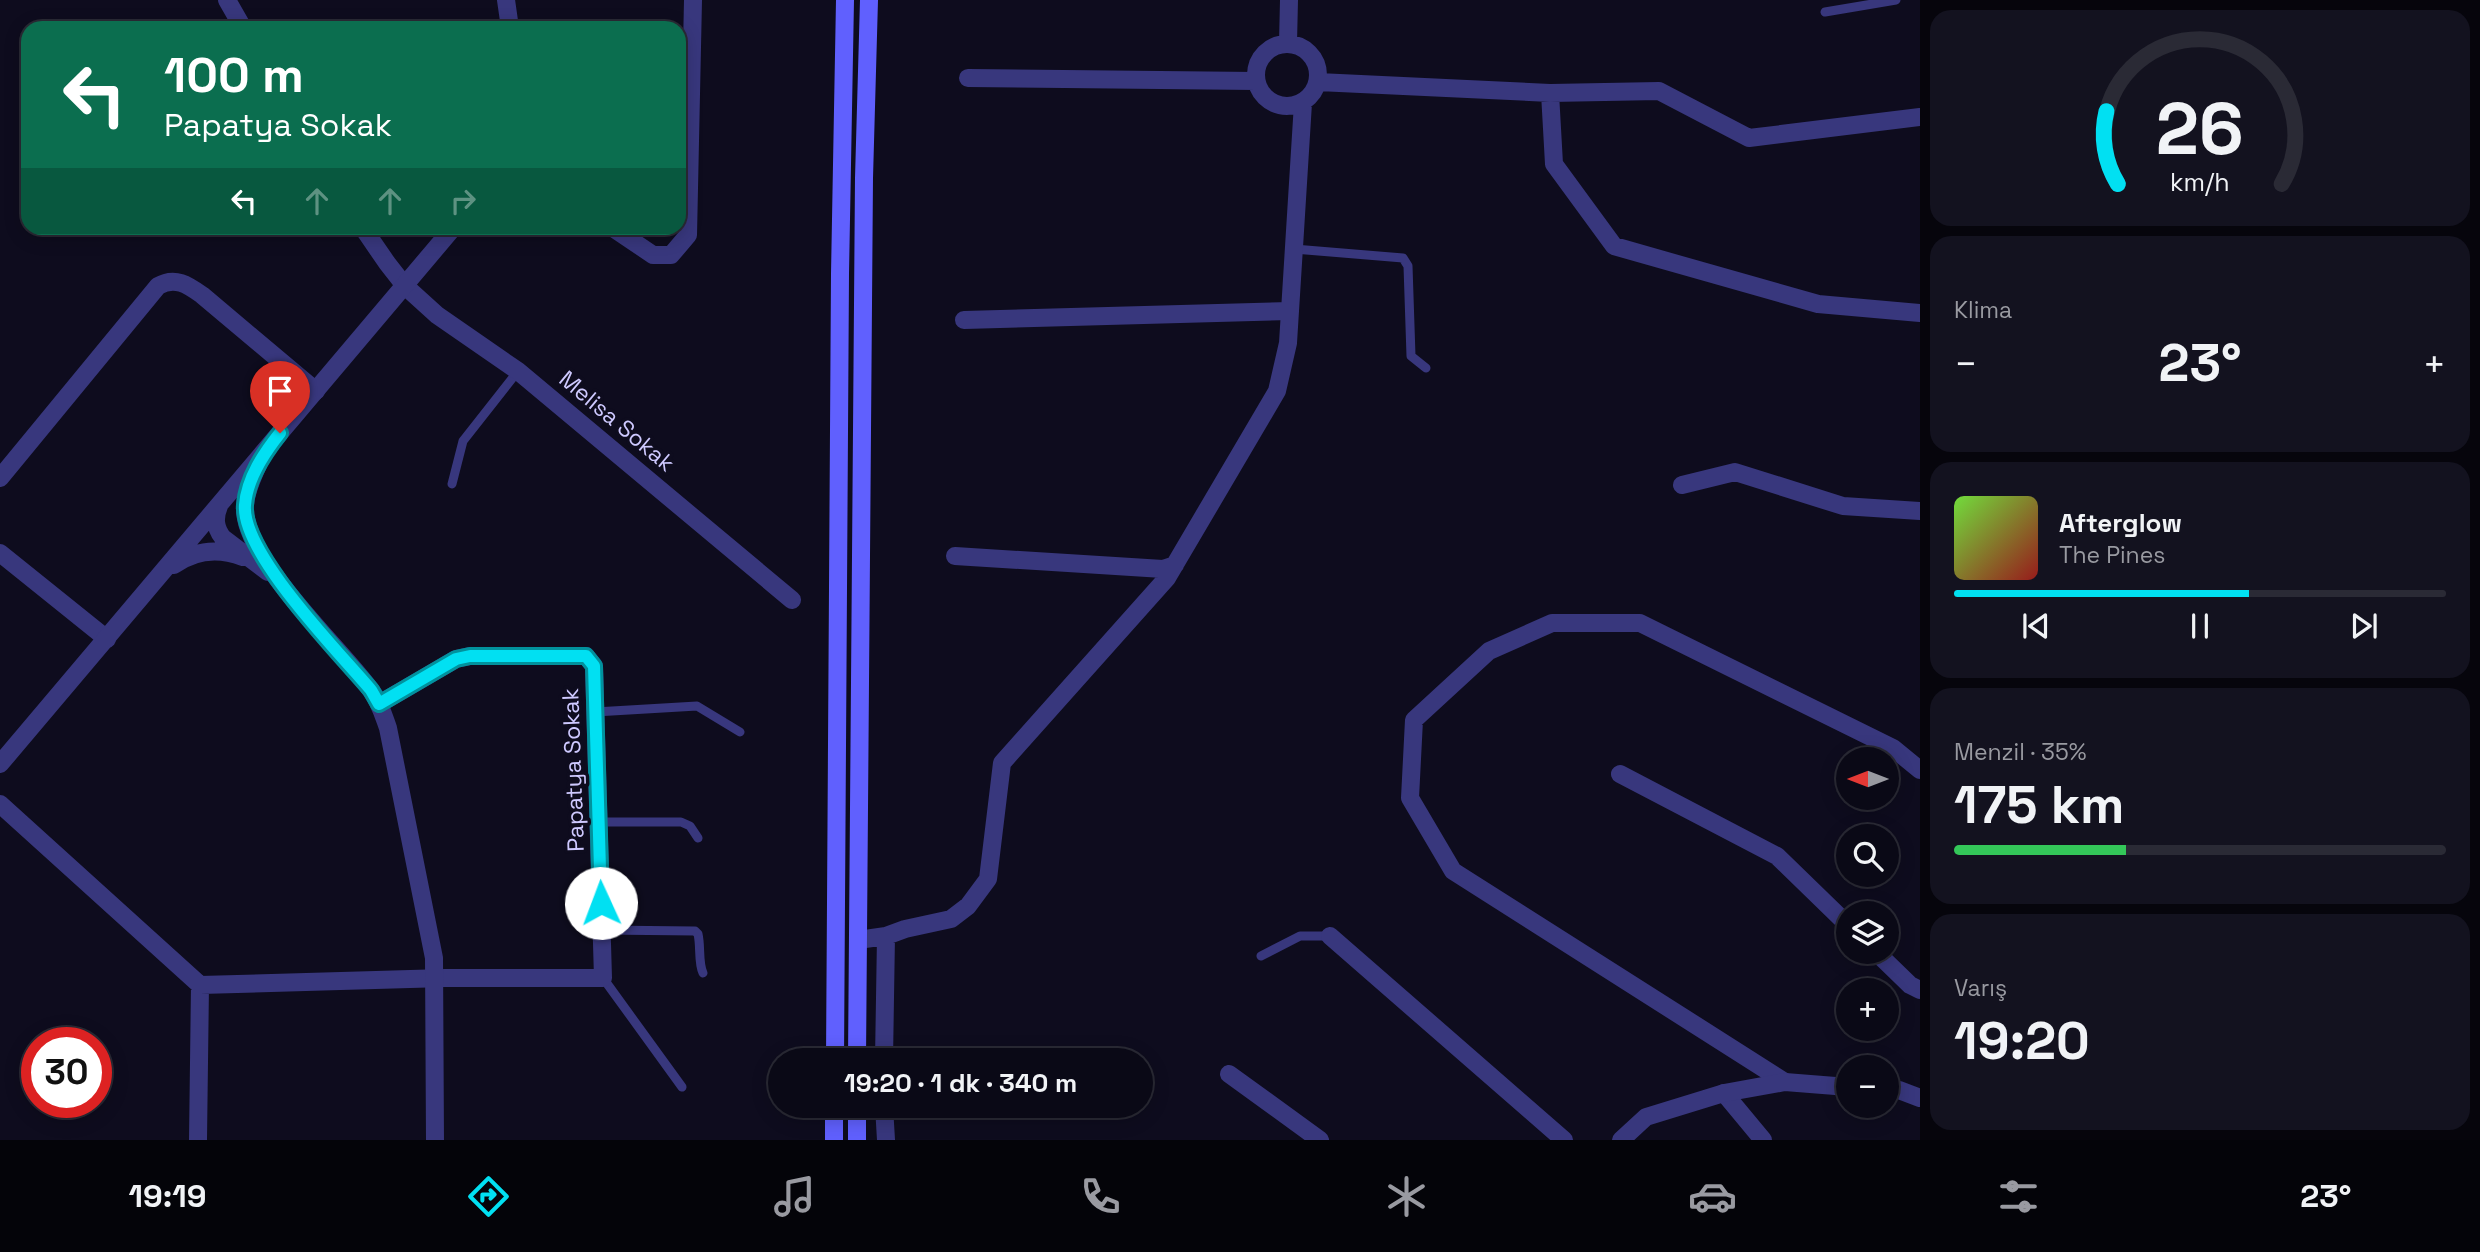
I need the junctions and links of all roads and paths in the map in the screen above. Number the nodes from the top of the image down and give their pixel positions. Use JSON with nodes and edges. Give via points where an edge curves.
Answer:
{"nodes":[{"id":1,"x":226,"y":0,"type":"edge"},
{"id":2,"x":506,"y":0,"type":"edge"},
{"id":3,"x":693,"y":0,"type":"edge"},
{"id":4,"x":845,"y":0,"type":"edge"},
{"id":5,"x":869,"y":0,"type":"edge"},
{"id":6,"x":1289,"y":0,"type":"edge"},
{"id":7,"x":1896,"y":0,"type":"edge"},
{"id":8,"x":1825,"y":12,"type":"dead end"},
{"id":9,"x":239,"y":21,"type":"edge"},
{"id":10,"x":509,"y":21,"type":"edge"},
{"id":11,"x":1288,"y":43,"type":"junction"},
{"id":12,"x":968,"y":78,"type":"dead end"},
{"id":13,"x":1256,"y":81,"type":"junction"},
{"id":14,"x":1318,"y":82,"type":"junction"},
{"id":15,"x":1550,"y":93,"type":"junction"},
{"id":16,"x":1303,"y":103,"type":"junction"},
{"id":17,"x":1920,"y":117,"type":"edge"},
{"id":18,"x":368,"y":235,"type":"edge"},
{"id":19,"x":447,"y":235,"type":"edge"},
{"id":20,"x":623,"y":235,"type":"edge"},
{"id":21,"x":1294,"y":249,"type":"junction"},
{"id":22,"x":405,"y":286,"type":"junction"},
{"id":23,"x":1290,"y":311,"type":"junction"},
{"id":24,"x":1920,"y":313,"type":"edge"},
{"id":25,"x":964,"y":320,"type":"dead end"},
{"id":26,"x":1426,"y":368,"type":"dead end"},
{"id":27,"x":518,"y":371,"type":"junction"},
{"id":28,"x":316,"y":391,"type":"junction"},
{"id":29,"x":262,"y":455,"type":"junction"},
{"id":30,"x":0,"y":478,"type":"edge"},
{"id":31,"x":452,"y":484,"type":"dead end"},
{"id":32,"x":1682,"y":485,"type":"dead end"},
{"id":33,"x":219,"y":506,"type":"junction"},
{"id":34,"x":1920,"y":511,"type":"edge"},
{"id":35,"x":0,"y":553,"type":"edge"},
{"id":36,"x":955,"y":556,"type":"dead end"},
{"id":37,"x":249,"y":559,"type":"junction"},
{"id":38,"x":1175,"y":565,"type":"junction"},
{"id":39,"x":163,"y":573,"type":"junction"},
{"id":40,"x":283,"y":586,"type":"junction"},
{"id":41,"x":792,"y":600,"type":"dead end"},
{"id":42,"x":107,"y":639,"type":"junction"},
{"id":43,"x":379,"y":704,"type":"junction"},
{"id":44,"x":595,"y":712,"type":"junction"},
{"id":45,"x":740,"y":732,"type":"dead end"},
{"id":46,"x":0,"y":764,"type":"edge"},
{"id":47,"x":1920,"y":770,"type":"edge"},
{"id":48,"x":1620,"y":774,"type":"dead end"},
{"id":49,"x":0,"y":804,"type":"edge"},
{"id":50,"x":598,"y":822,"type":"junction"},
{"id":51,"x":698,"y":838,"type":"dead end"},
{"id":52,"x":1836,"y":913,"type":"edge"},
{"id":53,"x":602,"y":930,"type":"junction"},
{"id":54,"x":886,"y":936,"type":"junction"},
{"id":55,"x":1330,"y":936,"type":"joint"},
{"id":56,"x":859,"y":940,"type":"junction"},
{"id":57,"x":1261,"y":956,"type":"dead end"},
{"id":58,"x":1888,"y":964,"type":"edge"},
{"id":59,"x":703,"y":973,"type":"dead end"},
{"id":60,"x":435,"y":978,"type":"junction"},
{"id":61,"x":603,"y":978,"type":"junction"},
{"id":62,"x":200,"y":985,"type":"junction"},
{"id":63,"x":1920,"y":990,"type":"edge"},
{"id":64,"x":835,"y":1048,"type":"edge"},
{"id":65,"x":857,"y":1048,"type":"edge"},
{"id":66,"x":884,"y":1048,"type":"edge"},
{"id":67,"x":1229,"y":1074,"type":"dead end"},
{"id":68,"x":1784,"y":1082,"type":"junction"},
{"id":69,"x":1836,"y":1086,"type":"edge"},
{"id":70,"x":682,"y":1087,"type":"dead end"},
{"id":71,"x":1899,"y":1090,"type":"edge"},
{"id":72,"x":1724,"y":1093,"type":"junction"},
{"id":73,"x":1920,"y":1098,"type":"edge"},
{"id":74,"x":834,"y":1118,"type":"edge"},
{"id":75,"x":857,"y":1118,"type":"edge"},
{"id":76,"x":885,"y":1118,"type":"edge"},
{"id":77,"x":198,"y":1140,"type":"edge"},
{"id":78,"x":435,"y":1140,"type":"edge"},
{"id":79,"x":834,"y":1140,"type":"edge"},
{"id":80,"x":857,"y":1140,"type":"edge"},
{"id":81,"x":886,"y":1140,"type":"edge"},
{"id":82,"x":1320,"y":1140,"type":"edge"},
{"id":83,"x":1564,"y":1140,"type":"edge"},
{"id":84,"x":1621,"y":1140,"type":"edge"},
{"id":85,"x":1763,"y":1140,"type":"edge"}],
"edges":[{"from":1,"to":9,"type":"street"},
{"from":2,"to":10,"type":"street"},
{"from":3,"to":20,"type":"street","via":[[688,235],[671,255],[653,255]]},
{"from":4,"to":64,"type":"main road"},
{"from":5,"to":56,"type":"main road"},
{"from":6,"to":11,"type":"street"},
{"from":7,"to":8,"type":"lane"},
{"from":11,"to":13,"type":"street","via":[[1260,58]]},
{"from":11,"to":14,"type":"street","via":[[1308,51],[1315,60]]},
{"from":12,"to":13,"type":"street"},
{"from":13,"to":16,"type":"street","via":[[1267,100],[1282,106]]},
{"from":14,"to":15,"type":"street"},
{"from":14,"to":16,"type":"street"},
{"from":15,"to":17,"type":"street","via":[[1659,91],[1749,138]]},
{"from":15,"to":24,"type":"street","via":[[1554,164],[1614,246],[1818,304]]},
{"from":16,"to":21,"type":"street"},
{"from":18,"to":22,"type":"street","name":"Melisa Sokak"},
{"from":19,"to":22,"type":"street"},
{"from":21,"to":23,"type":"street"},
{"from":21,"to":26,"type":"lane","via":[[1403,258],[1408,266],[1411,356]]},
{"from":22,"to":27,"type":"street","name":"Melisa Sokak","via":[[437,315]]},
{"from":22,"to":28,"type":"street"},
{"from":23,"to":25,"type":"street"},
{"from":23,"to":38,"type":"street","via":[[1277,391]]},
{"from":27,"to":31,"type":"lane","via":[[463,441]]},
{"from":27,"to":41,"type":"street","name":"Melisa Sokak"},
{"from":28,"to":29,"type":"street"},
{"from":28,"to":30,"type":"street","via":[[202,295],[186,285],[164,282]]},
{"from":29,"to":33,"type":"street"},
{"from":29,"to":40,"type":"street","via":[[247,493],[246,521],[260,553]]},
{"from":32,"to":34,"type":"street","via":[[1735,472],[1843,506]]},
{"from":33,"to":37,"type":"street","via":[[215,515],[218,532]]},
{"from":33,"to":39,"type":"street"},
{"from":35,"to":42,"type":"street"},
{"from":36,"to":38,"type":"street","via":[[1163,569]]},
{"from":37,"to":39,"type":"street","via":[[206,551]]},
{"from":37,"to":40,"type":"street"},
{"from":38,"to":54,"type":"street","via":[[1002,763],[988,879],[968,906],[951,919]]},
{"from":39,"to":42,"type":"street"},
{"from":40,"to":43,"type":"street"},
{"from":42,"to":46,"type":"street"},
{"from":43,"to":44,"type":"street","name":"Papatya Sokak","via":[[463,657],[586,656],[594,666]]},
{"from":43,"to":60,"type":"street","via":[[388,727]]},
{"from":44,"to":45,"type":"lane","via":[[697,706]]},
{"from":44,"to":50,"type":"street","name":"Papatya Sokak"},
{"from":47,"to":68,"type":"street","via":[[1893,748],[1640,623],[1552,623],[1489,651],[1414,720],[1410,798],[1453,871]]},
{"from":48,"to":52,"type":"street","via":[[1777,856]]},
{"from":49,"to":62,"type":"street"},
{"from":50,"to":51,"type":"lane","via":[[681,822]]},
{"from":50,"to":53,"type":"street","name":"Papatya Sokak"},
{"from":53,"to":59,"type":"lane","via":[[695,931]]},
{"from":53,"to":61,"type":"street","name":"Papatya Sokak"},
{"from":54,"to":56,"type":"street"},
{"from":54,"to":66,"type":"street"},
{"from":55,"to":57,"type":"lane","via":[[1300,936]]},
{"from":55,"to":83,"type":"street"},
{"from":56,"to":65,"type":"main road"},
{"from":58,"to":63,"type":"street"},
{"from":60,"to":61,"type":"street"},
{"from":60,"to":62,"type":"street"},
{"from":60,"to":78,"type":"street"},
{"from":61,"to":70,"type":"lane"},
{"from":62,"to":77,"type":"street"},
{"from":67,"to":82,"type":"street"},
{"from":68,"to":69,"type":"street"},
{"from":68,"to":72,"type":"street"},
{"from":71,"to":73,"type":"street"},
{"from":72,"to":84,"type":"street","via":[[1646,1117]]},
{"from":72,"to":85,"type":"street"},
{"from":74,"to":79,"type":"main road"},
{"from":75,"to":80,"type":"main road"},
{"from":76,"to":81,"type":"street"}]}
